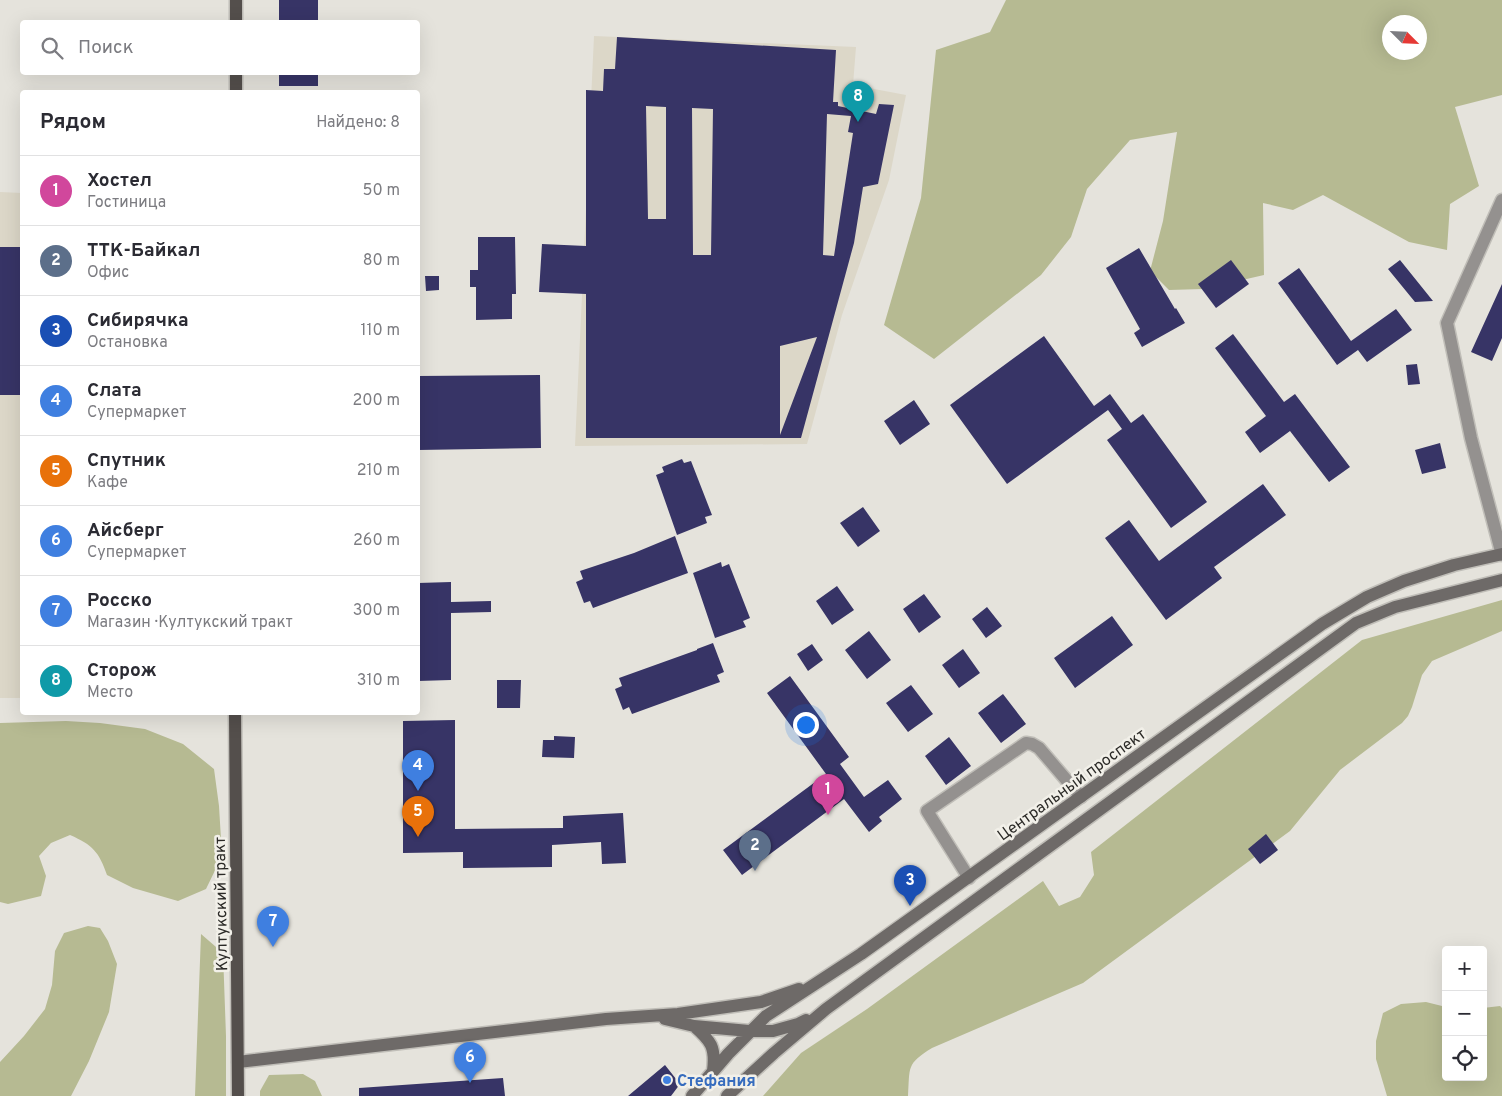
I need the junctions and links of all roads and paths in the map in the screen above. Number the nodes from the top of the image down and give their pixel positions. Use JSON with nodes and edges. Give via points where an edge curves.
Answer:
{"nodes":[{"id":1,"x":236,"y":0,"type":"edge"},
{"id":2,"x":236,"y":20,"type":"edge"},
{"id":3,"x":236,"y":75,"type":"edge"},
{"id":4,"x":236,"y":90,"type":"edge"},
{"id":5,"x":1502,"y":200,"type":"edge"},
{"id":6,"x":1502,"y":555,"type":"edge"},
{"id":7,"x":1502,"y":580,"type":"edge"},
{"id":8,"x":235,"y":715,"type":"edge"},
{"id":9,"x":1081,"y":797,"type":"junction"},
{"id":10,"x":968,"y":878,"type":"junction"},
{"id":11,"x":813,"y":985,"type":"junction"},
{"id":12,"x":826,"y":1009,"type":"junction"},
{"id":13,"x":656,"y":1016,"type":"junction"},
{"id":14,"x":694,"y":1026,"type":"junction"},
{"id":15,"x":749,"y":1031,"type":"junction"},
{"id":16,"x":238,"y":1062,"type":"junction"},
{"id":17,"x":713,"y":1071,"type":"junction"},
{"id":18,"x":238,"y":1096,"type":"edge"},
{"id":19,"x":692,"y":1096,"type":"edge"},
{"id":20,"x":727,"y":1096,"type":"edge"}],
"edges":[{"from":1,"to":2,"type":"main road"},
{"from":3,"to":4,"type":"main road"},
{"from":5,"to":6,"type":"street","via":[[1446,322],[1471,438]]},
{"from":6,"to":9,"type":"main road","name":"Центральный проспект","via":[[1404,581],[1367,597],[1322,624]]},
{"from":7,"to":12,"type":"main road","via":[[1395,607],[1356,623]]},
{"from":8,"to":16,"type":"main road","name":"Култукский тракт"},
{"from":9,"to":10,"type":"main road","name":"Центральный проспект"},
{"from":9,"to":10,"type":"street","via":[[1040,748],[1026,743],[927,811]]},
{"from":10,"to":11,"type":"main road","name":"Центральный проспект"},
{"from":11,"to":13,"type":"main road","via":[[761,1002]]},
{"from":11,"to":15,"type":"main road","name":"Центральный проспект"},
{"from":12,"to":15,"type":"main road","via":[[798,1024],[773,1031]]},
{"from":12,"to":20,"type":"main road"},
{"from":13,"to":14,"type":"main road"},
{"from":13,"to":16,"type":"main road"},
{"from":14,"to":15,"type":"main road"},
{"from":14,"to":17,"type":"main road","via":[[711,1043],[715,1057]]},
{"from":15,"to":17,"type":"main road","name":"Центральный проспект"},
{"from":16,"to":18,"type":"main road","name":"Култукский тракт"},
{"from":17,"to":19,"type":"main road","name":"Центральный проспект"}]}
